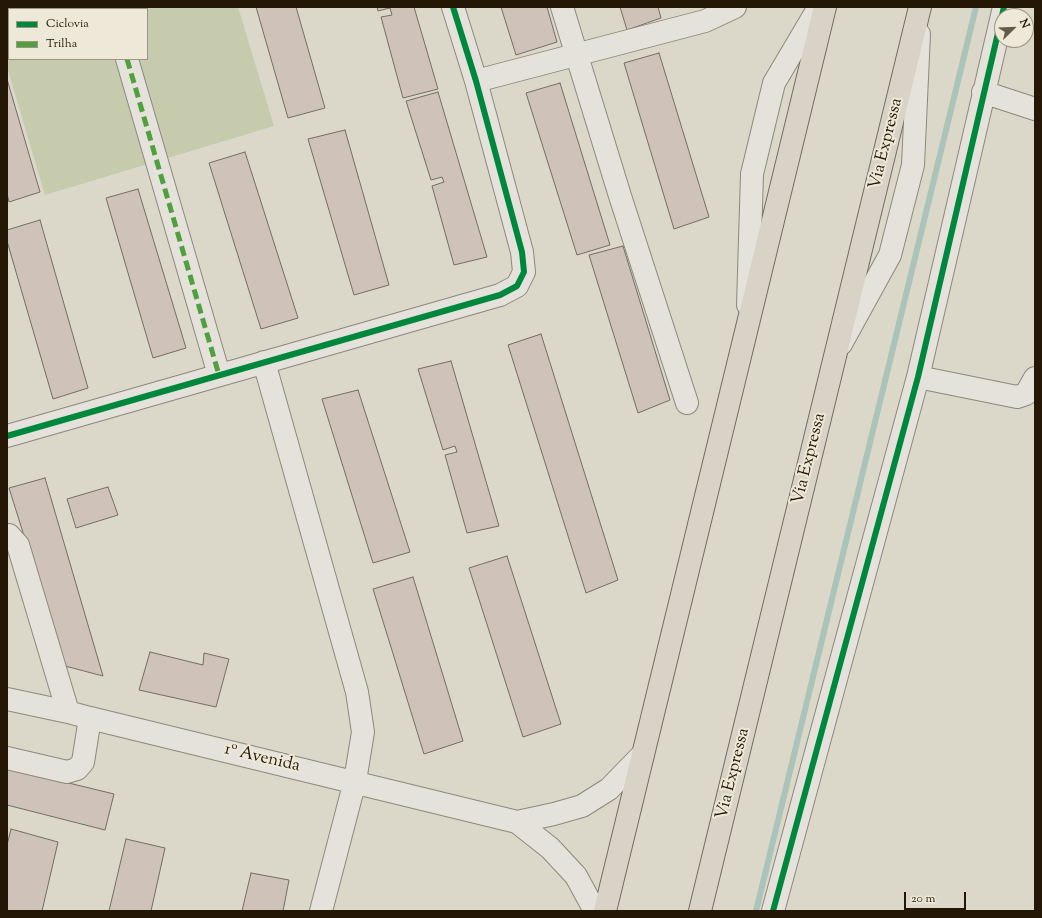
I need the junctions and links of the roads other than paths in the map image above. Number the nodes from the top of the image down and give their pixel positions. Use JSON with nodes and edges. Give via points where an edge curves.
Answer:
{"nodes":[{"id":1,"x":453,"y":7,"type":"edge"},
{"id":2,"x":562,"y":7,"type":"edge"},
{"id":3,"x":735,"y":7,"type":"edge"},
{"id":4,"x":819,"y":7,"type":"edge"},
{"id":5,"x":825,"y":7,"type":"edge"},
{"id":6,"x":920,"y":7,"type":"edge"},
{"id":7,"x":1004,"y":7,"type":"edge"},
{"id":8,"x":702,"y":14,"type":"edge"},
{"id":9,"x":577,"y":55,"type":"junction"},
{"id":10,"x":127,"y":60,"type":"edge"},
{"id":11,"x":476,"y":81,"type":"junction"},
{"id":12,"x":983,"y":92,"type":"junction"},
{"id":13,"x":1035,"y":109,"type":"edge"},
{"id":14,"x":747,"y":327,"type":"junction"},
{"id":15,"x":836,"y":354,"type":"junction"},
{"id":16,"x":264,"y":362,"type":"junction"},
{"id":17,"x":219,"y":375,"type":"junction"},
{"id":18,"x":918,"y":377,"type":"junction"},
{"id":19,"x":1035,"y":378,"type":"edge"},
{"id":20,"x":687,"y":404,"type":"dead end"},
{"id":21,"x":7,"y":436,"type":"edge"},
{"id":22,"x":7,"y":535,"type":"edge"},
{"id":23,"x":7,"y":699,"type":"edge"},
{"id":24,"x":68,"y":712,"type":"junction"},
{"id":25,"x":90,"y":718,"type":"junction"},
{"id":26,"x":643,"y":754,"type":"junction"},
{"id":27,"x":7,"y":758,"type":"edge"},
{"id":28,"x":355,"y":781,"type":"junction"},
{"id":29,"x":517,"y":822,"type":"junction"},
{"id":30,"x":321,"y":911,"type":"edge"},
{"id":31,"x":595,"y":911,"type":"edge"},
{"id":32,"x":605,"y":911,"type":"edge"},
{"id":33,"x":700,"y":911,"type":"edge"},
{"id":34,"x":773,"y":911,"type":"edge"}],
"edges":[{"from":1,"to":11,"type":"street"},
{"from":2,"to":9,"type":"street"},
{"from":3,"to":8,"type":"street"},
{"from":4,"to":14,"type":"street","via":[[774,84],[752,174]]},
{"from":5,"to":14,"type":"main road"},
{"from":6,"to":15,"type":"main road","name":"Via Expressa"},
{"from":6,"to":15,"type":"street","via":[[913,165],[890,255]]},
{"from":7,"to":12,"type":"street"},
{"from":8,"to":9,"type":"street"},
{"from":9,"to":11,"type":"street"},
{"from":9,"to":20,"type":"street"},
{"from":10,"to":17,"type":"street"},
{"from":11,"to":16,"type":"street","via":[[522,252],[524,272],[517,286],[500,296]]},
{"from":12,"to":13,"type":"street"},
{"from":12,"to":18,"type":"street"},
{"from":14,"to":26,"type":"main road"},
{"from":15,"to":33,"type":"main road","name":"Via Expressa"},
{"from":16,"to":17,"type":"street"},
{"from":16,"to":28,"type":"street","via":[[357,692],[363,732]]},
{"from":17,"to":21,"type":"street"},
{"from":18,"to":19,"type":"street","via":[[1017,397],[1026,394]]},
{"from":18,"to":34,"type":"street"},
{"from":22,"to":24,"type":"street","via":[[10,535],[18,545]]},
{"from":23,"to":24,"type":"street","name":"1º Avenida"},
{"from":24,"to":25,"type":"street","name":"1º Avenida"},
{"from":25,"to":27,"type":"street","via":[[83,762],[77,769],[67,772]]},
{"from":25,"to":28,"type":"street","name":"1º Avenida"},
{"from":26,"to":29,"type":"street","via":[[609,789],[582,806]]},
{"from":26,"to":32,"type":"main road"},
{"from":28,"to":29,"type":"street","name":"1º Avenida"},
{"from":28,"to":30,"type":"street"},
{"from":29,"to":31,"type":"street","via":[[550,848],[576,876]]}]}
